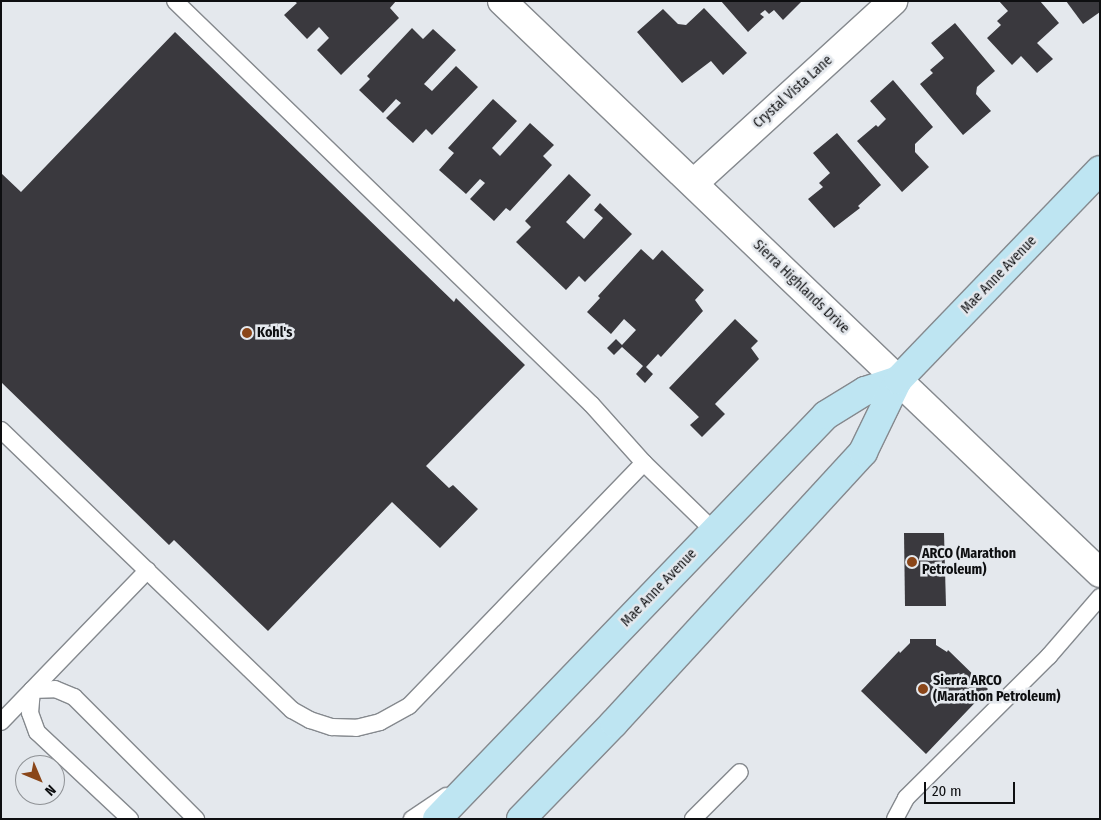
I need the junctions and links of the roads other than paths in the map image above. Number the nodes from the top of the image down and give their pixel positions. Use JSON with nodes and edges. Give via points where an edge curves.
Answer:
{"nodes":[{"id":1,"x":175,"y":1,"type":"edge"},
{"id":2,"x":502,"y":1,"type":"edge"},
{"id":3,"x":893,"y":1,"type":"edge"},
{"id":4,"x":1100,"y":170,"type":"edge"},
{"id":5,"x":694,"y":183,"type":"junction"},
{"id":6,"x":898,"y":380,"type":"junction"},
{"id":7,"x":1,"y":430,"type":"edge"},
{"id":8,"x":644,"y":463,"type":"junction"},
{"id":9,"x":714,"y":531,"type":"junction"},
{"id":10,"x":148,"y":570,"type":"junction"},
{"id":11,"x":1100,"y":573,"type":"edge"},
{"id":12,"x":1100,"y":597,"type":"edge"},
{"id":13,"x":32,"y":690,"type":"junction"},
{"id":14,"x":1,"y":722,"type":"edge"},
{"id":15,"x":488,"y":766,"type":"junction"},
{"id":16,"x":740,"y":772,"type":"dead end"},
{"id":17,"x":130,"y":819,"type":"edge"},
{"id":18,"x":196,"y":819,"type":"edge"},
{"id":19,"x":412,"y":819,"type":"edge"},
{"id":20,"x":436,"y":819,"type":"edge"},
{"id":21,"x":520,"y":819,"type":"edge"},
{"id":22,"x":693,"y":819,"type":"edge"},
{"id":23,"x":895,"y":819,"type":"edge"}],
"edges":[{"from":1,"to":8,"type":"lane","via":[[591,404]]},
{"from":2,"to":5,"type":"street","name":"Sierra Highlands Drive"},
{"from":3,"to":5,"type":"street","name":"Crystal Vista Lane"},
{"from":4,"to":6,"type":"main road","name":"Mae Anne Avenue"},
{"from":5,"to":6,"type":"street","name":"Sierra Highlands Drive"},
{"from":6,"to":9,"type":"main road","name":"Mae Anne Avenue","via":[[864,392],[826,415]]},
{"from":6,"to":11,"type":"street","name":"Sierra Highlands Drive"},
{"from":6,"to":21,"type":"main road","name":"Mae Anne Avenue","via":[[863,452],[614,723]]},
{"from":7,"to":10,"type":"lane"},
{"from":8,"to":9,"type":"lane"},
{"from":8,"to":10,"type":"lane","via":[[408,706],[380,722],[356,728],[332,727],[292,710]]},
{"from":9,"to":15,"type":"main road","name":"Mae Anne Avenue"},
{"from":10,"to":13,"type":"lane"},
{"from":12,"to":23,"type":"lane","via":[[1049,656],[906,798]]},
{"from":13,"to":14,"type":"lane"},
{"from":13,"to":17,"type":"lane","via":[[30,713],[37,732]]},
{"from":13,"to":18,"type":"lane","via":[[54,689],[74,697]]},
{"from":15,"to":19,"type":"lane"},
{"from":15,"to":20,"type":"main road","name":"Mae Anne Avenue"},
{"from":16,"to":22,"type":"lane"}]}
